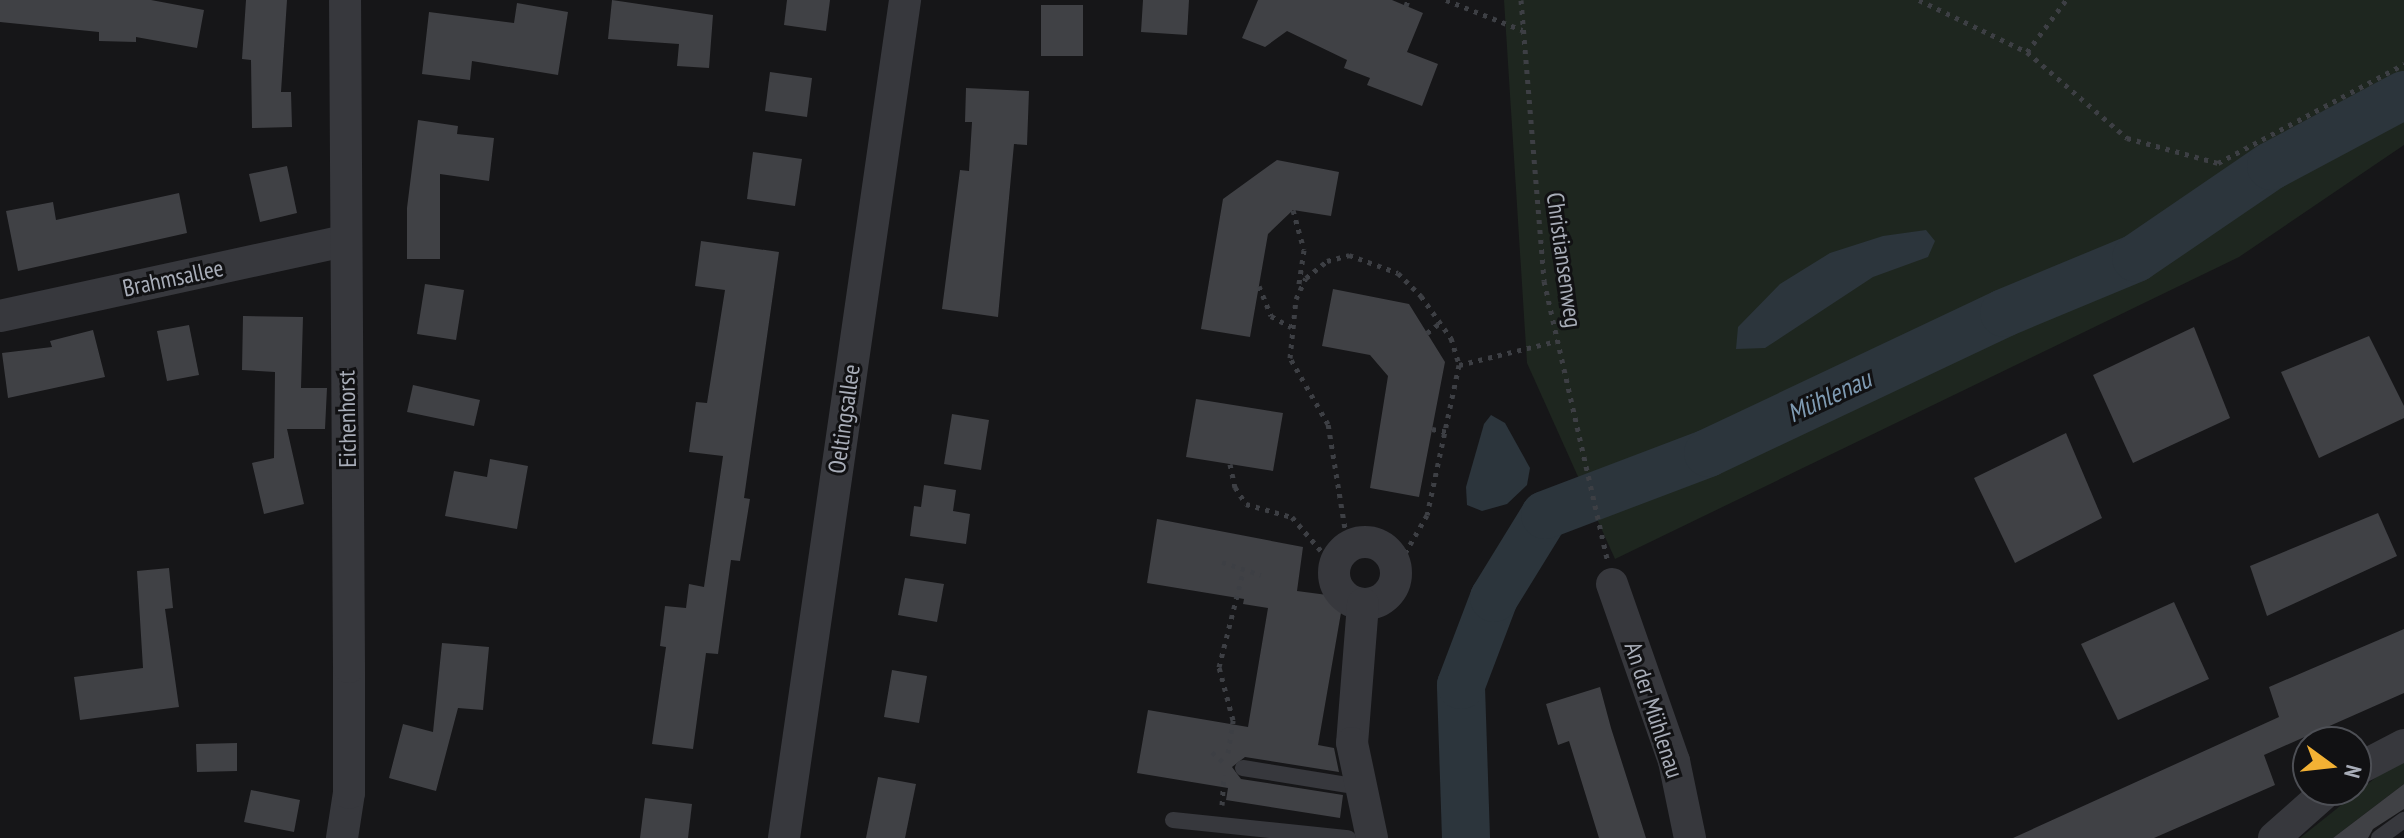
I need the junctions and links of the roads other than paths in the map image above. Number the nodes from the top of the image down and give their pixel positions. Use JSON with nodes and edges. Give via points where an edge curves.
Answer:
{"nodes":[{"id":1,"x":345,"y":0,"type":"edge"},
{"id":2,"x":905,"y":0,"type":"edge"},
{"id":3,"x":345,"y":241,"type":"junction"},
{"id":4,"x":0,"y":316,"type":"edge"},
{"id":5,"x":1612,"y":584,"type":"dead end"},
{"id":6,"x":1363,"y":604,"type":"junction"},
{"id":7,"x":2404,"y":745,"type":"edge"},
{"id":8,"x":2372,"y":762,"type":"edge"},
{"id":9,"x":1243,"y":768,"type":"dead end"},
{"id":10,"x":1360,"y":787,"type":"junction"},
{"id":11,"x":2310,"y":806,"type":"edge"},
{"id":12,"x":1173,"y":820,"type":"dead end"},
{"id":13,"x":2404,"y":820,"type":"edge"},
{"id":14,"x":342,"y":838,"type":"edge"},
{"id":15,"x":784,"y":838,"type":"edge"},
{"id":16,"x":1348,"y":838,"type":"edge"},
{"id":17,"x":1372,"y":838,"type":"edge"},
{"id":18,"x":1690,"y":838,"type":"edge"},
{"id":19,"x":2274,"y":838,"type":"edge"},
{"id":20,"x":2379,"y":838,"type":"edge"}],
"edges":[{"from":1,"to":3,"type":"street","name":"Eichenhorst"},
{"from":2,"to":15,"type":"street","name":"Oeltingsallee"},
{"from":3,"to":4,"type":"street","name":"Brahmsallee"},
{"from":3,"to":14,"type":"street","name":"Eichenhorst","via":[[349,762]]},
{"from":5,"to":18,"type":"street","name":"An der Mühlenau","via":[[1674,761]]},
{"from":6,"to":6,"type":"street","via":[[1338,587],[1342,557],[1374,543],[1390,554],[1396,569],[1390,592]]},
{"from":6,"to":10,"type":"street","via":[[1352,715]]},
{"from":7,"to":8,"type":"street"},
{"from":9,"to":10,"type":"lane"},
{"from":10,"to":17,"type":"street"},
{"from":11,"to":19,"type":"street"},
{"from":12,"to":16,"type":"lane"},
{"from":13,"to":20,"type":"lane"}]}
